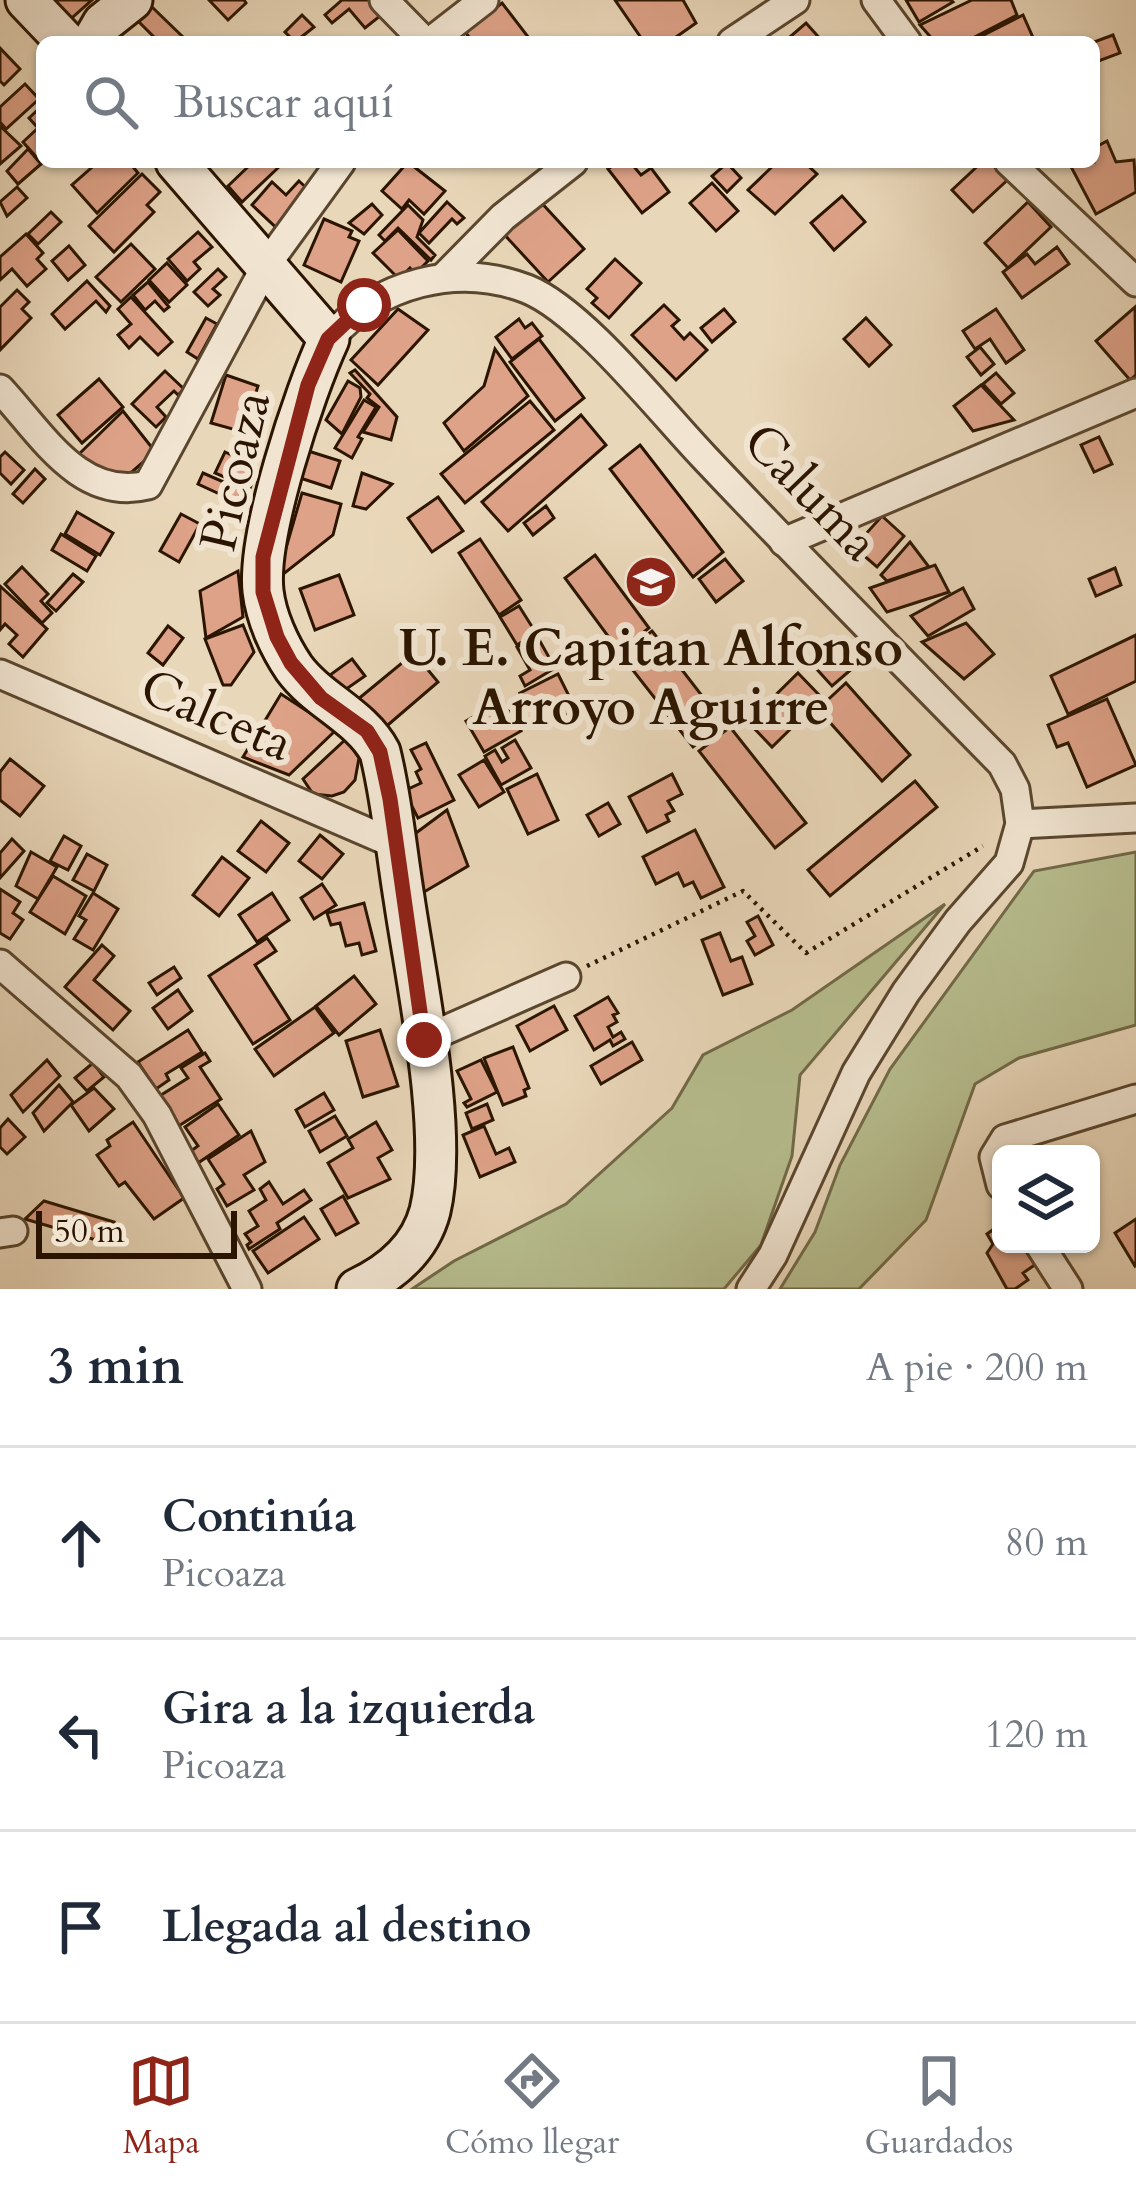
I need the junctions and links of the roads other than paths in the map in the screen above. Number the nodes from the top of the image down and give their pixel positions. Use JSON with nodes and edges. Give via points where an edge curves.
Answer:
{"nodes":[{"id":1,"x":26,"y":0,"type":"edge"},
{"id":2,"x":132,"y":0,"type":"edge"},
{"id":3,"x":384,"y":0,"type":"edge"},
{"id":4,"x":484,"y":0,"type":"edge"},
{"id":5,"x":795,"y":0,"type":"edge"},
{"id":6,"x":876,"y":0,"type":"edge"},
{"id":7,"x":60,"y":36,"type":"edge"},
{"id":8,"x":95,"y":36,"type":"edge"},
{"id":9,"x":421,"y":36,"type":"edge"},
{"id":10,"x":435,"y":36,"type":"edge"},
{"id":11,"x":741,"y":36,"type":"edge"},
{"id":12,"x":903,"y":36,"type":"edge"},
{"id":13,"x":181,"y":168,"type":"edge"},
{"id":14,"x":337,"y":168,"type":"edge"},
{"id":15,"x":565,"y":168,"type":"edge"},
{"id":16,"x":1015,"y":168,"type":"edge"},
{"id":17,"x":267,"y":264,"type":"junction"},
{"id":18,"x":444,"y":277,"type":"junction"},
{"id":19,"x":1136,"y":282,"type":"edge"},
{"id":20,"x":328,"y":339,"type":"junction"},
{"id":21,"x":0,"y":389,"type":"edge"},
{"id":22,"x":1136,"y":394,"type":"edge"},
{"id":23,"x":784,"y":542,"type":"junction"},
{"id":24,"x":0,"y":674,"type":"edge"},
{"id":25,"x":1136,"y":818,"type":"edge"},
{"id":26,"x":1020,"y":824,"type":"junction"},
{"id":27,"x":395,"y":844,"type":"junction"},
{"id":28,"x":0,"y":964,"type":"edge"},
{"id":29,"x":566,"y":977,"type":"road end"},
{"id":30,"x":424,"y":1040,"type":"junction"},
{"id":31,"x":1136,"y":1099,"type":"edge"},
{"id":32,"x":1004,"y":1145,"type":"edge"},
{"id":33,"x":1045,"y":1253,"type":"edge"},
{"id":34,"x":247,"y":1289,"type":"edge"},
{"id":35,"x":357,"y":1289,"type":"edge"},
{"id":36,"x":751,"y":1289,"type":"edge"},
{"id":37,"x":1068,"y":1289,"type":"edge"}],
"edges":[{"from":1,"to":7,"type":"street"},
{"from":2,"to":8,"type":"street"},
{"from":3,"to":9,"type":"street"},
{"from":4,"to":10,"type":"street"},
{"from":5,"to":11,"type":"street"},
{"from":6,"to":12,"type":"street"},
{"from":13,"to":17,"type":"street"},
{"from":14,"to":17,"type":"street"},
{"from":15,"to":18,"type":"street","name":"Picoaza"},
{"from":16,"to":19,"type":"street"},
{"from":17,"to":20,"type":"street"},
{"from":17,"to":21,"type":"street","via":[[148,485],[110,489],[77,472]]},
{"from":18,"to":20,"type":"street","name":"Picoaza","via":[[364,305]]},
{"from":18,"to":23,"type":"street","name":"Caluma","via":[[497,280],[563,308]]},
{"from":20,"to":27,"type":"street","name":"Picoaza","via":[[267,540],[263,592],[291,663],[375,742]]},
{"from":22,"to":23,"type":"street"},
{"from":23,"to":26,"type":"street","name":"Caluma","via":[[1002,764]]},
{"from":24,"to":27,"type":"street","name":"Calceta"},
{"from":25,"to":26,"type":"street"},
{"from":26,"to":36,"type":"street","via":[[1009,863],[906,992],[856,1073]]},
{"from":27,"to":30,"type":"street","name":"Picoaza"},
{"from":28,"to":34,"type":"street","via":[[129,1076]]},
{"from":29,"to":30,"type":"street"},
{"from":30,"to":35,"type":"street","name":"Picoaza","via":[[435,1160],[430,1211],[399,1262]]},
{"from":31,"to":32,"type":"street","via":[[1005,1138]]},
{"from":33,"to":37,"type":"street"}]}
